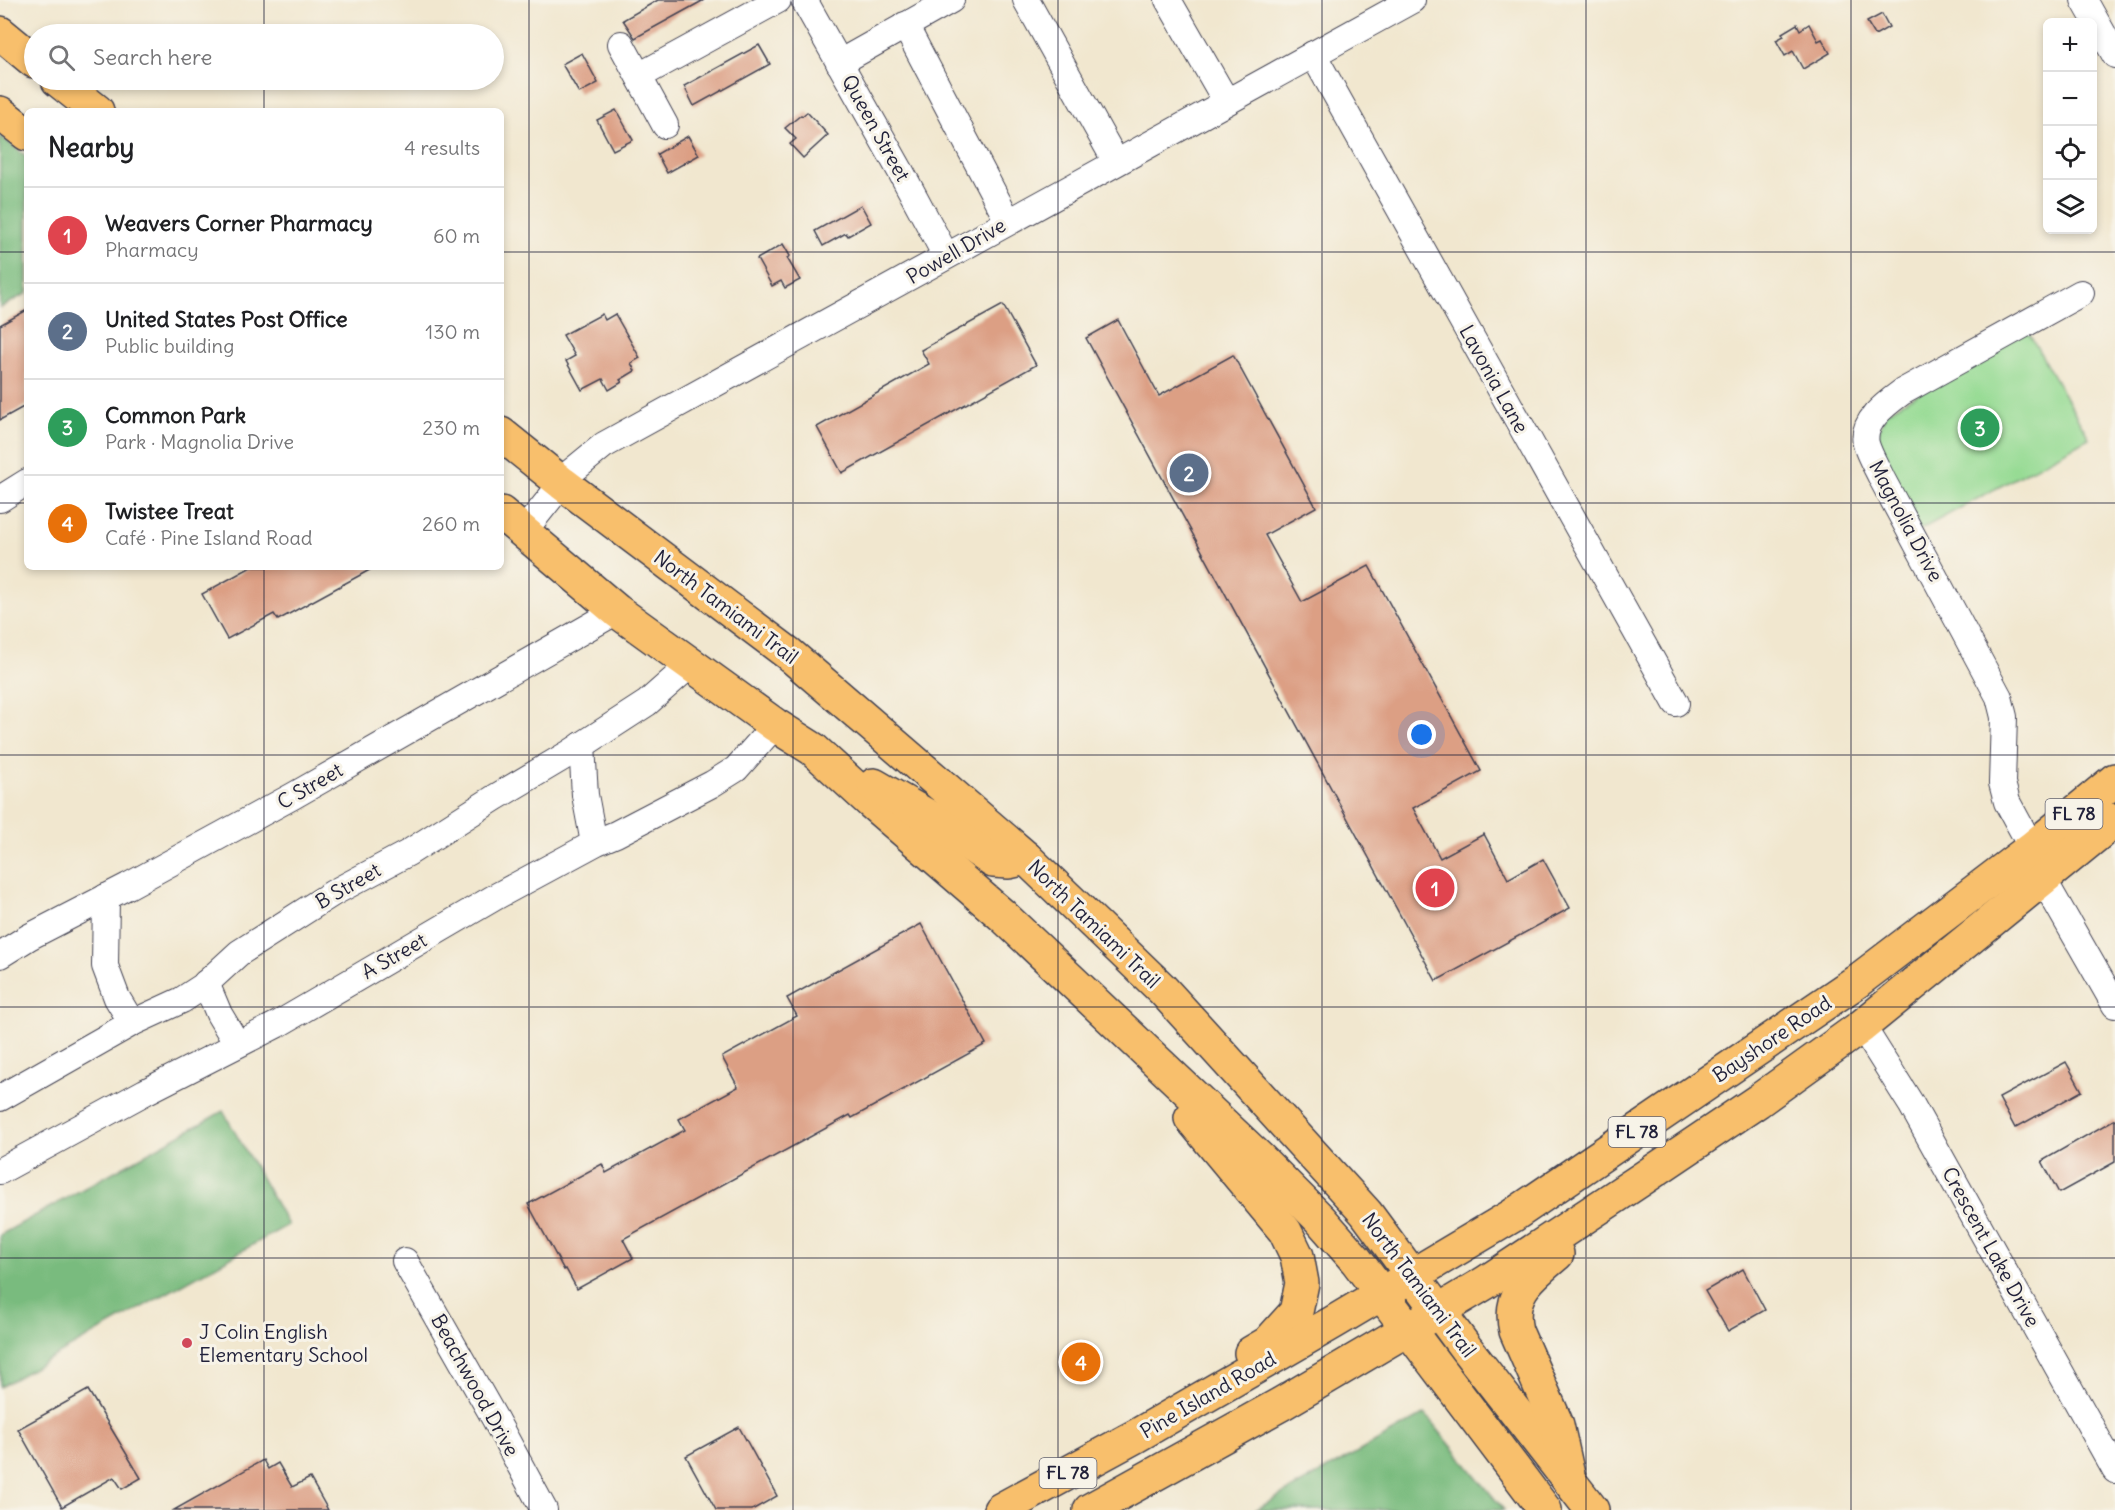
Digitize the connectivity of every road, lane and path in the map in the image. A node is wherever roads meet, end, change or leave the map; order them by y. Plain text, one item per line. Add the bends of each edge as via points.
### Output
1 (778, 0) edge
2 (804, 0) edge
3 (951, 0) edge
4 (1026, 0) edge
5 (1168, 0) edge
6 (1410, 0) edge
7 (2084, 0) edge
8 (905, 25) junction
9 (0, 33) edge
10 (621, 44) dead end
11 (24, 53) edge
12 (1313, 54) junction
13 (2115, 55) edge
14 (839, 63) junction
15 (639, 76) junction
16 (71, 90) edge
17 (1226, 101) junction
18 (93, 108) edge
19 (0, 113) edge
20 (665, 125) dead end
21 (24, 132) edge
22 (1116, 162) junction
23 (1008, 221) junction
24 (946, 256) junction
25 (2081, 293) dead end
26 (504, 436) edge
27 (562, 483) junction
28 (24, 484) edge
29 (0, 499) edge
30 (512, 522) edge
31 (617, 611) junction
32 (690, 665) junction
33 (1676, 703) dead end
34 (775, 725) junction
35 (582, 745) junction
36 (813, 749) junction
37 (2115, 780) edge
38 (2115, 820) edge
39 (594, 843) junction
40 (2032, 848) junction
41 (1026, 858) junction
42 (2043, 879) junction
43 (106, 897) junction
44 (0, 955) edge
45 (206, 983) junction
46 (1094, 1001) junction
47 (2115, 1005) edge
48 (132, 1023) junction
49 (1862, 1026) junction
50 (237, 1044) junction
51 (0, 1098) edge
52 (0, 1171) edge
53 (1642, 1179) junction
54 (405, 1261) dead end
55 (1413, 1276) junction
56 (1382, 1294) junction
57 (1439, 1310) junction
58 (1408, 1329) junction
59 (1136, 1436) junction
60 (2115, 1470) edge
61 (1569, 1483) junction
62 (544, 1510) edge
63 (1000, 1510) edge
64 (1090, 1510) edge
65 (1545, 1510) edge
66 (1592, 1510) edge

1 - 15 street
2 - 14 street, Queen Street
3 - 8 street
4 - 22 street
5 - 17 street
6 - 12 street, Powell Drive
7 - 13 street
8 - 14 street
8 - 23 street
9 - 11 main road
10 - 15 street
12 - 17 street, Powell Drive
12 - 33 street, Lavonia Lane
14 - 24 street, Queen Street
15 - 20 street
16 - 18 main road
17 - 22 street, Powell Drive
19 - 21 main road
22 - 23 street, Powell Drive
23 - 24 street, Powell Drive
24 - 27 street, Powell Drive via 604,445
25 - 40 street, Magnolia Drive via 1902,392 1870,421 1865,442 1999,697 2004,717 2002,783 2007,802
26 - 27 main road, North Tamiami Trail
27 - 30 street, Powell Drive
27 - 41 main road, North Tamiami Trail via 789,654
28 - 29 street
30 - 31 main road, North Tamiami Trail
31 - 32 main road, North Tamiami Trail
31 - 43 street, C Street via 293,796
32 - 34 main road, North Tamiami Trail
32 - 35 street, B Street via 647,703
34 - 36 main road, North Tamiami Trail
34 - 39 street, A Street via 736,769
35 - 39 street via 585,795
35 - 45 street, B Street via 408,853 333,893 239,953
36 - 41 main road via 993,861
36 - 46 main road, North Tamiami Trail
37 - 40 main road, Bayshore Road / FL 78
38 - 42 main road, Bayshore Road / FL 78
39 - 50 street, A Street
40 - 55 main road, Bayshore Road / FL 78 via 1847,988 1512,1216
41 - 55 main road, North Tamiami Trail via 1162,989 1366,1213
42 - 47 street
42 - 49 main road, Bayshore Road / FL 78
43 - 44 street, C Street
43 - 48 street via 105,966
45 - 48 street, B Street via 182,1000
45 - 50 street
46 - 56 main road, North Tamiami Trail via 1320,1219
46 - 59 main road via 1285,1231 1297,1256 1302,1283 1296,1312 1268,1343 1208,1381
48 - 51 street, B Street
49 - 53 main road, Bayshore Road / FL 78
49 - 60 street, Crescent Lake Drive via 1911,1104
50 - 52 street, A Street
53 - 57 main road, Bayshore Road / FL 78
53 - 61 main road via 1531,1276 1515,1301 1516,1331 1557,1425
54 - 62 street, Beachwood Drive
55 - 56 main road, Pine Island Road / FL 78
55 - 57 main road, North Tamiami Trail
56 - 58 main road, North Tamiami Trail
56 - 59 main road, Pine Island Road / FL 78
57 - 58 main road, FL 78
57 - 61 main road, North Tamiami Trail
58 - 64 main road, FL 78
58 - 65 main road, North Tamiami Trail
59 - 63 main road, Pine Island Road / FL 78
61 - 66 main road, North Tamiami Trail

